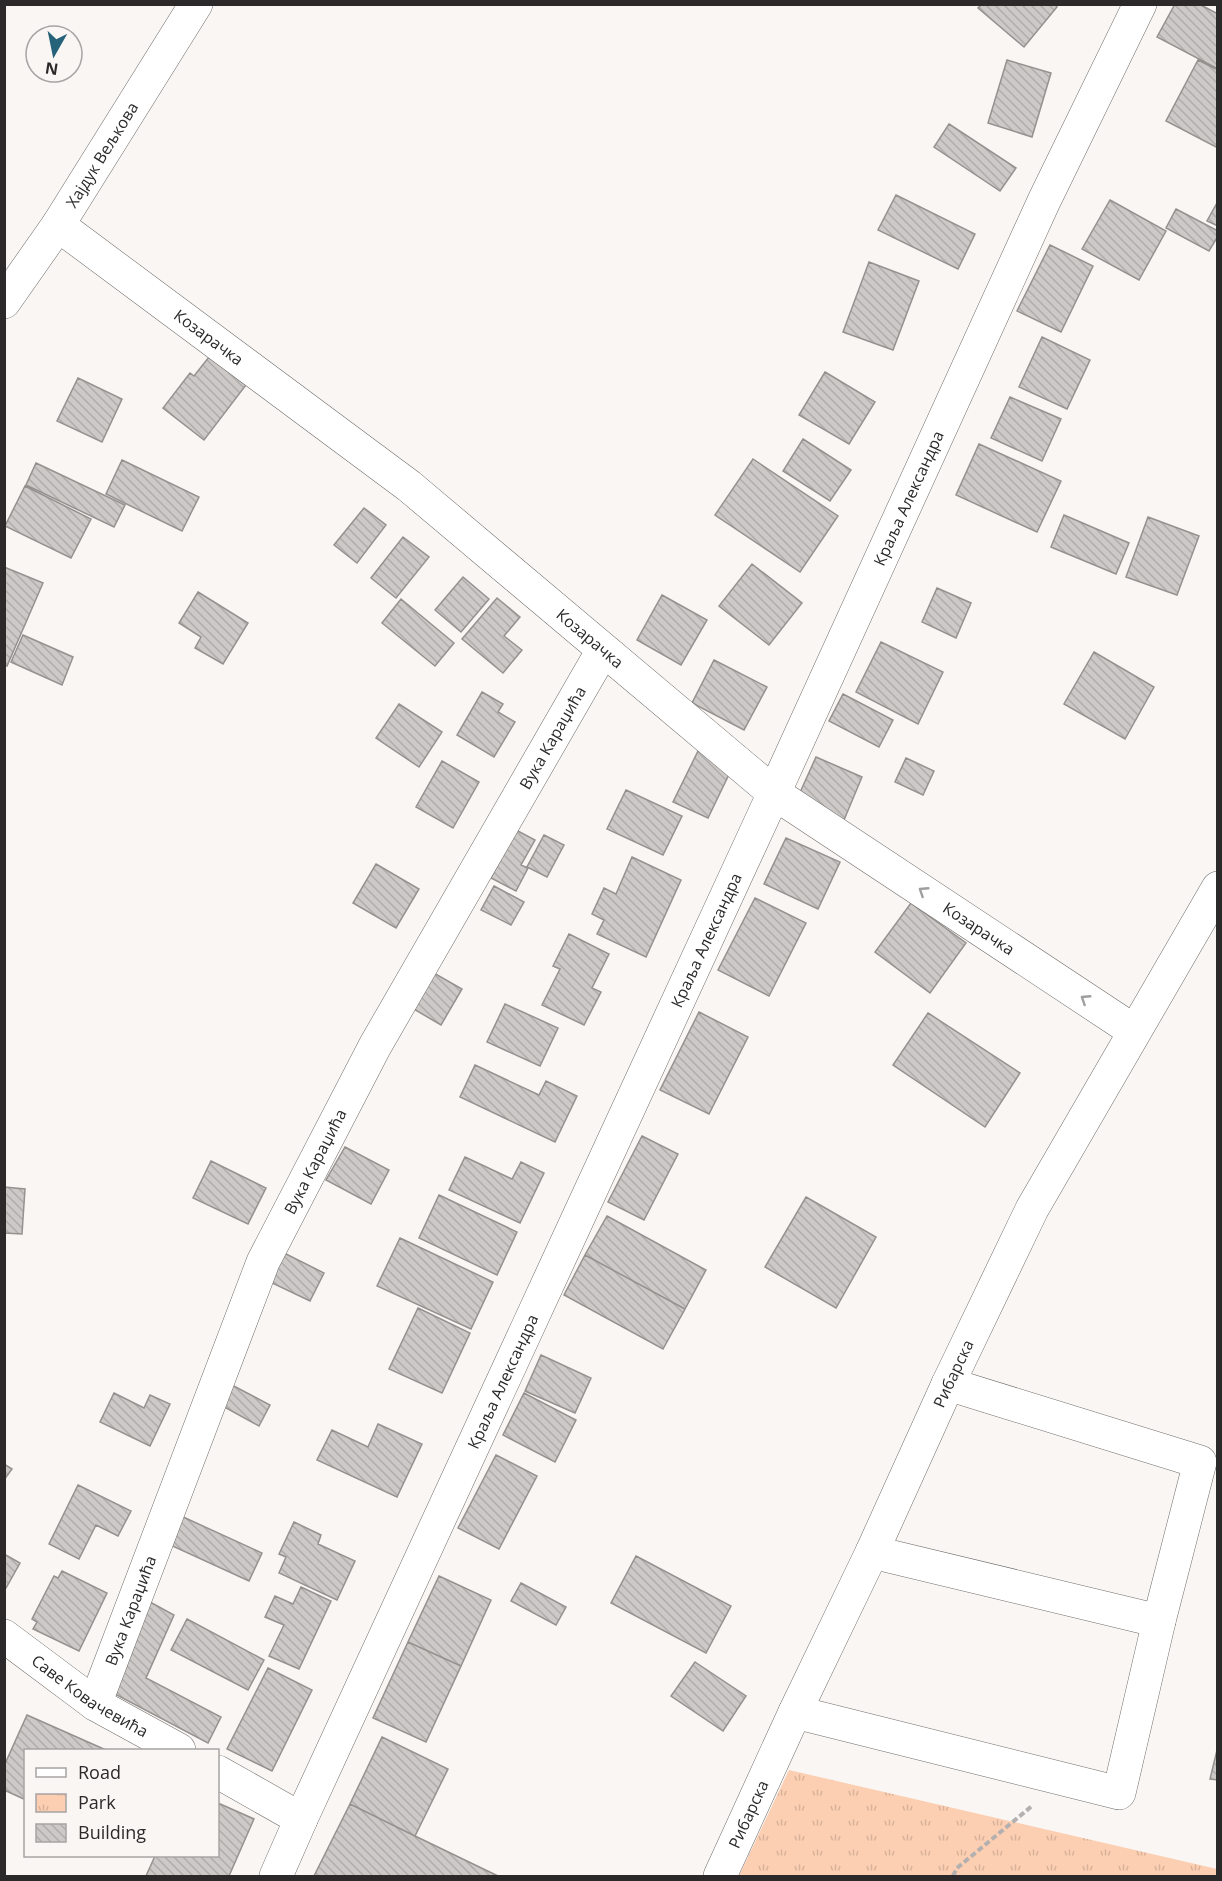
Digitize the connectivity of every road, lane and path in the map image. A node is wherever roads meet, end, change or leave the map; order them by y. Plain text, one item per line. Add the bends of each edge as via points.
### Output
1 (196, 4) edge
2 (1140, 4) edge
3 (58, 225) junction
4 (4, 302) edge
5 (603, 650) junction
6 (774, 794) junction
7 (1218, 888) edge
8 (1134, 1031) junction
9 (948, 1384) junction
10 (872, 1552) junction
11 (1159, 1621) junction
12 (4, 1636) edge
13 (95, 1704) junction
14 (795, 1712) junction
15 (176, 1749) edge
16 (219, 1773) edge
17 (1065, 1779) junction
18 (301, 1819) junction
19 (276, 1876) edge
20 (720, 1876) edge
21 (953, 1876) edge

1 - 3 street, Хајдук Вељкова
2 - 6 street, Краља Александра via 1044,201
3 - 4 street, Хајдук Вељкова
3 - 5 street, Козарачка via 409,486
5 - 6 street, Козарачка
5 - 13 street, Вука Караџића via 375,1046 263,1262
8 -> 6 street, Козарачка
6 - 18 street, Краља Александра
7 - 8 street, Рибарска
8 - 9 street, Рибарска via 1032,1209
9 - 10 street, Рибарска
9 - 11 street via 1200,1462
10 - 11 street
10 - 14 street, Рибарска
11 - 17 street via 1119,1793
12 - 13 street, Саве Ковачевића
13 - 15 street, Саве Ковачевића
14 - 17 street
14 - 20 street, Рибарска
16 - 18 street
17 - 21 path via 957,1868
18 - 19 street, Краља Александра

